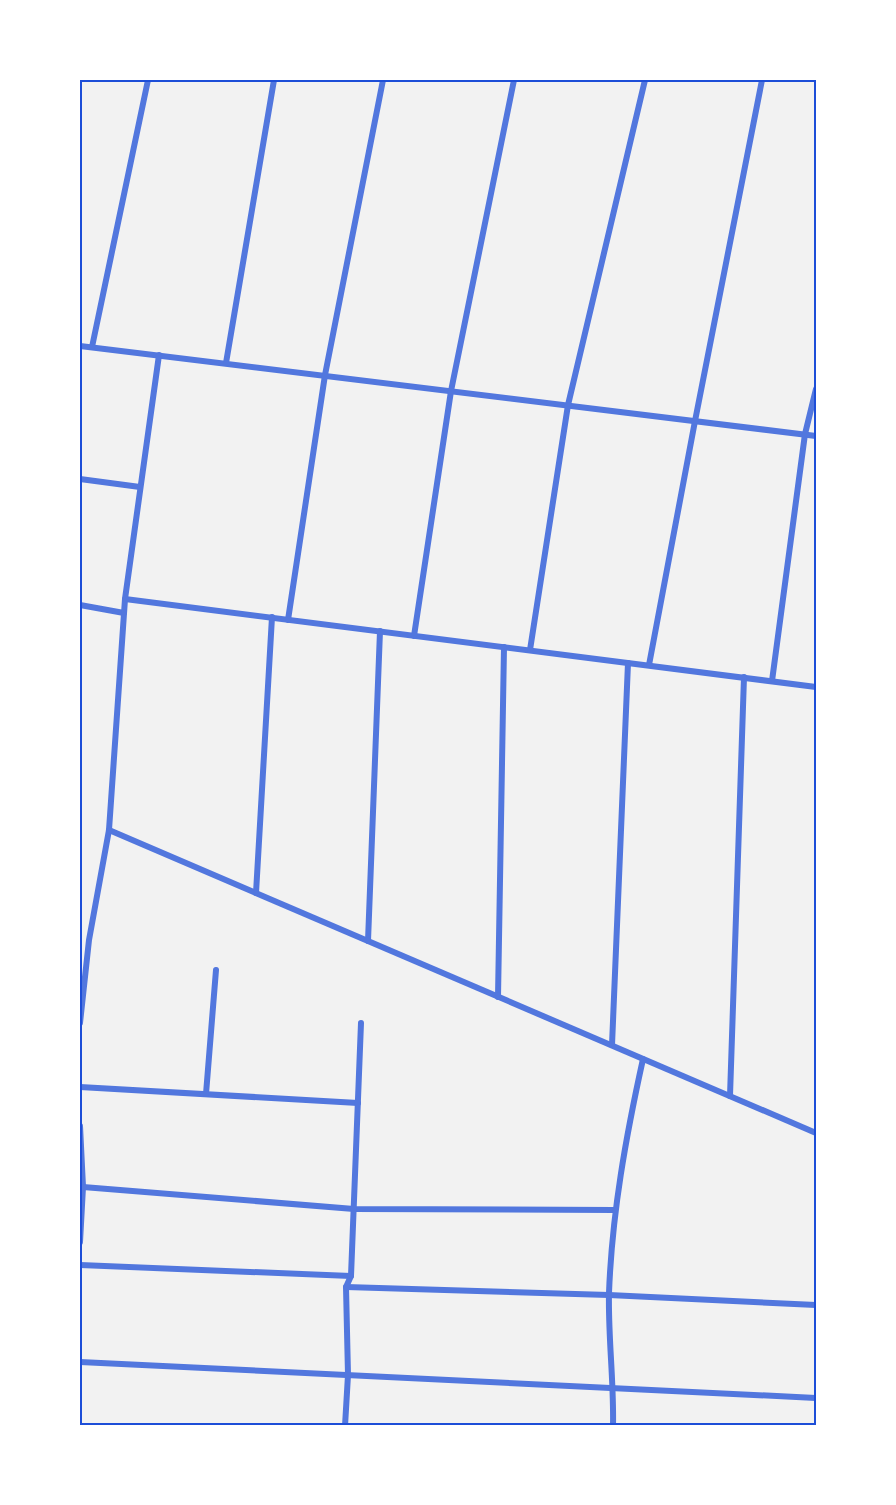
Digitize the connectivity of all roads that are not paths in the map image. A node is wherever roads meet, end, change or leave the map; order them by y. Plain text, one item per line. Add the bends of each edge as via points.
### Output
1 (148, 80) edge
2 (274, 80) edge
3 (383, 80) edge
4 (514, 80) edge
5 (645, 80) edge
6 (762, 80) edge
7 (80, 346) edge
8 (92, 347) junction
9 (159, 355) junction
10 (226, 363) junction
11 (326, 375) junction
12 (816, 389) edge
13 (452, 391) junction
14 (567, 405) junction
15 (695, 421) junction
16 (805, 434) junction
17 (816, 436) edge
18 (80, 479) edge
19 (140, 487) junction
20 (125, 599) junction
21 (80, 606) edge
22 (124, 613) junction
23 (272, 617) junction
24 (288, 620) junction
25 (380, 631) junction
26 (414, 636) junction
27 (504, 647) junction
28 (530, 650) junction
29 (628, 663) junction
30 (649, 665) junction
31 (744, 677) junction
32 (772, 681) junction
33 (816, 687) edge
34 (109, 830) junction
35 (256, 893) junction
36 (368, 941) junction
37 (216, 970) dead end
38 (498, 997) junction
39 (80, 1023) edge
40 (361, 1023) dead end
41 (612, 1045) junction
42 (644, 1059) junction
43 (80, 1087) edge
44 (206, 1094) junction
45 (730, 1096) junction
46 (358, 1103) junction
47 (80, 1126) edge
48 (816, 1133) edge
49 (83, 1187) junction
50 (354, 1209) junction
51 (614, 1210) junction
52 (80, 1242) edge
53 (80, 1265) edge
54 (351, 1276) junction
55 (346, 1287) junction
56 (609, 1295) junction
57 (816, 1305) edge
58 (80, 1362) edge
59 (348, 1375) junction
60 (614, 1388) junction
61 (816, 1398) edge
62 (345, 1425) edge
63 (613, 1425) edge

1 - 8 street
2 - 10 street
3 - 11 street
4 - 13 street
5 - 14 street
6 - 15 street
7 - 8 street
8 - 9 street
9 - 10 street
9 - 19 street
10 - 11 street
11 - 13 street
11 - 24 street
12 - 16 street
13 - 14 street
13 - 26 street
14 - 15 street
14 - 28 street
15 - 16 street
15 - 30 street
16 - 17 street
16 - 32 street
18 - 19 street
19 - 20 street
20 - 22 street
20 - 23 street
21 - 22 street
22 - 34 street
23 - 24 street
23 - 35 street
24 - 25 street
25 - 26 street
25 - 36 street
26 - 27 street
27 - 28 street
27 - 38 street
28 - 29 street
29 - 30 street
29 - 41 street
30 - 31 street
31 - 32 street
31 - 45 street
32 - 33 street
34 - 35 street
34 - 39 street via 89,940
35 - 36 street
36 - 38 street
37 - 44 street
38 - 41 street
40 - 46 street
41 - 42 street
42 - 45 street
42 - 51 street
43 - 44 street
44 - 46 street
45 - 48 street
46 - 50 street
47 - 49 street
49 - 50 street
49 - 52 street
50 - 51 street
50 - 54 street
51 - 56 street
53 - 54 street
54 - 55 street
55 - 56 street
55 - 59 street
56 - 57 street
56 - 60 street
58 - 59 street
59 - 60 street
59 - 62 street
60 - 61 street
60 - 63 street

